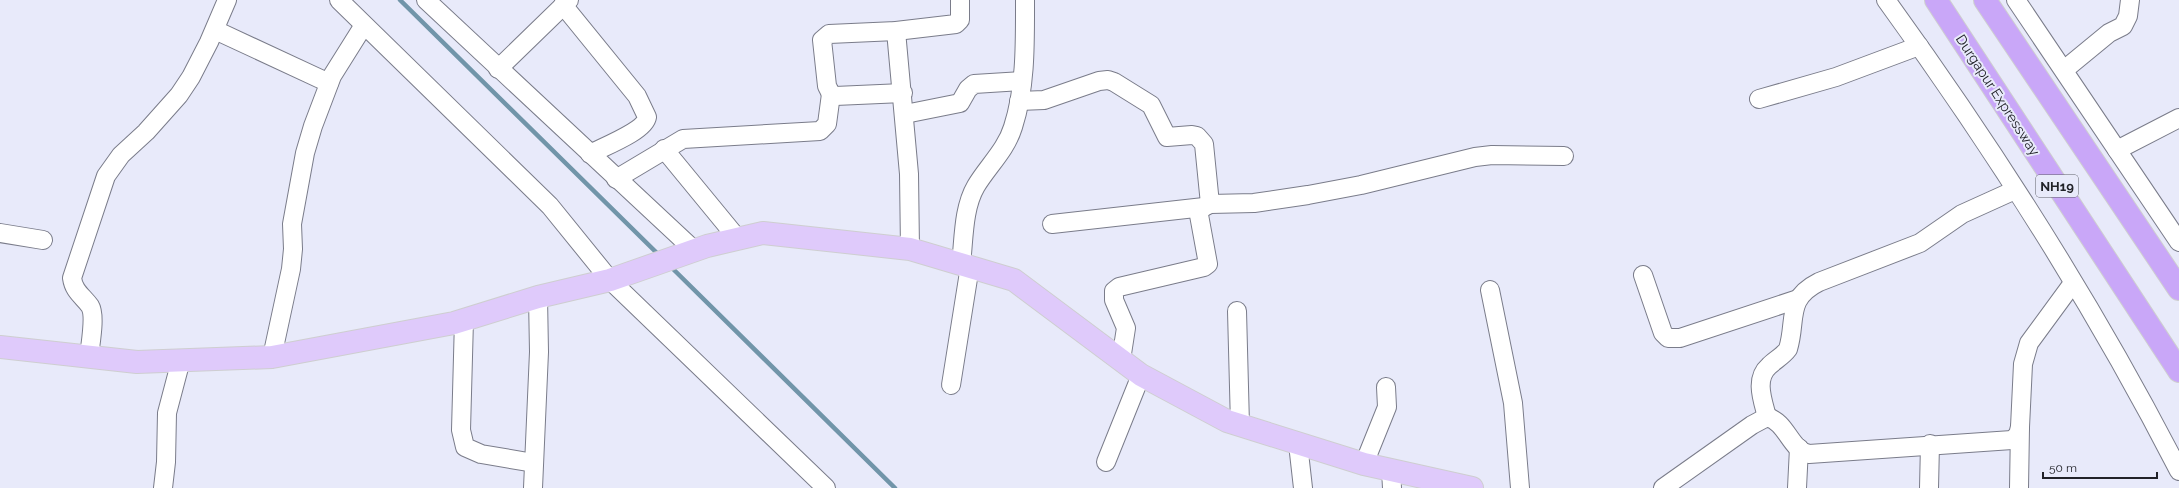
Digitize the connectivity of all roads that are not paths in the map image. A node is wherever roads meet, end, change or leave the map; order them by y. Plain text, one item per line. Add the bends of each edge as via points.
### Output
1 (227, 0) edge
2 (339, 0) edge
3 (426, 0) edge
4 (960, 0) edge
5 (1025, 0) edge
6 (1886, 0) edge
7 (1936, 0) edge
8 (1985, 0) edge
9 (2016, 0) edge
10 (2130, 0) edge
11 (566, 3) edge
12 (364, 25) junction
13 (215, 30) junction
14 (896, 31) junction
15 (1920, 46) junction
16 (498, 68) junction
17 (2064, 70) junction
18 (1022, 81) junction
19 (329, 83) junction
20 (903, 93) junction
21 (830, 94) junction
22 (1759, 99) dead end
23 (1019, 101) junction
24 (905, 114) junction
25 (2179, 118) edge
26 (664, 149) junction
27 (2118, 150) junction
28 (590, 154) junction
29 (1564, 156) dead end
30 (616, 179) junction
31 (2015, 190) junction
32 (1207, 205) junction
33 (1052, 224) dead end
34 (0, 233) edge
35 (738, 239) junction
36 (43, 240) dead end
37 (2179, 242) edge
38 (910, 249) junction
39 (689, 252) junction
40 (965, 265) junction
41 (1643, 275) dead end
42 (616, 277) junction
43 (2073, 283) junction
44 (2179, 289) edge
45 (1490, 290) dead end
46 (538, 297) junction
47 (1798, 298) junction
48 (1237, 311) dead end
49 (464, 320) junction
50 (0, 347) edge
51 (89, 357) junction
52 (272, 357) junction
53 (181, 360) junction
54 (1121, 360) junction
55 (2179, 371) edge
56 (1141, 375) junction
57 (951, 385) dead end
58 (1386, 387) dead end
59 (1767, 417) junction
60 (1240, 425) junction
61 (2020, 426) junction
62 (1298, 444) junction
63 (1930, 444) junction
64 (1799, 448) junction
65 (1106, 462) dead end
66 (534, 463) junction
67 (1364, 464) junction
68 (2179, 471) edge
69 (1392, 479) edge
70 (163, 488) edge
71 (532, 488) edge
72 (826, 488) edge
73 (1303, 488) edge
74 (1472, 488) edge
75 (1520, 488) edge
76 (1663, 488) edge
77 (1796, 488) edge
78 (1929, 488) edge
79 (2019, 488) edge

1 - 13 street
2 - 12 street
3 - 16 street
4 - 14 street via 960,20 956,24
5 - 18 street
6 - 15 street
7 - 55 highway, Durgapur Expressway / NH19
8 - 44 highway, NH19
9 - 17 street
10 - 17 street via 2128,16 2123,26 2109,33
11 - 16 street
11 - 28 street via 637,96 647,117 645,124 637,130
12 - 19 street
12 - 42 street via 550,206
13 - 19 street
13 - 51 street via 179,95 146,132 121,154 106,176 72,278 75,290 91,307 93,314
14 - 20 street
14 - 21 street via 829,34 825,37 821,46
15 - 22 street via 1836,77
15 - 31 street
16 - 28 street
17 - 27 street
18 - 23 street
18 - 24 street via 974,84 960,103
19 - 52 street via 305,154 292,224 291,269
20 - 21 street via 835,96
20 - 24 street
21 - 26 street via 827,124 820,131 695,137 683,139
23 - 32 street via 1044,100 1099,81 1114,82 1151,106 1166,137 1192,135 1202,140 1205,149
23 - 40 street via 1013,129 1005,146 976,186 970,199
24 - 38 street
25 - 27 street
26 - 30 street
26 - 35 street
27 - 37 street
28 - 30 street
29 - 32 street via 1475,157 1315,194 1254,204
30 - 39 street
31 - 43 street
31 - 47 street via 1962,214 1920,243 1818,282
32 - 33 street
32 - 54 street via 1200,209 1199,215 1208,264 1120,287 1114,291 1114,300 1126,328
34 - 36 street
35 - 38 main road via 763,233
35 - 39 main road
38 - 40 main road
39 - 42 main road
40 - 54 main road via 1014,280
40 - 57 street
41 - 47 street via 1663,332 1668,338 1680,338
42 - 46 main road
42 - 72 street
43 - 61 street via 2029,343 2023,364
43 - 68 street via 2149,413
45 - 75 street via 1513,403
46 - 49 main road
46 - 66 street via 539,345
47 - 59 street via 1788,349 1767,367 1761,378 1761,393
48 - 60 street
49 - 52 main road
49 - 66 street via 462,440 465,447 472,451
50 - 51 main road
51 - 53 main road via 136,362
52 - 53 main road
53 - 70 street via 167,413
54 - 56 main road
56 - 60 main road via 1227,421
56 - 65 street
58 - 67 street via 1387,407
59 - 64 street via 1779,423
59 - 76 street
60 - 62 main road
61 - 63 street via 2018,435 2012,440
61 - 79 street
62 - 67 main road
62 - 73 street
63 - 64 street via 1822,454 1804,452
63 - 78 street
64 - 77 street
66 - 71 street
67 - 69 main road
69 - 74 main road

